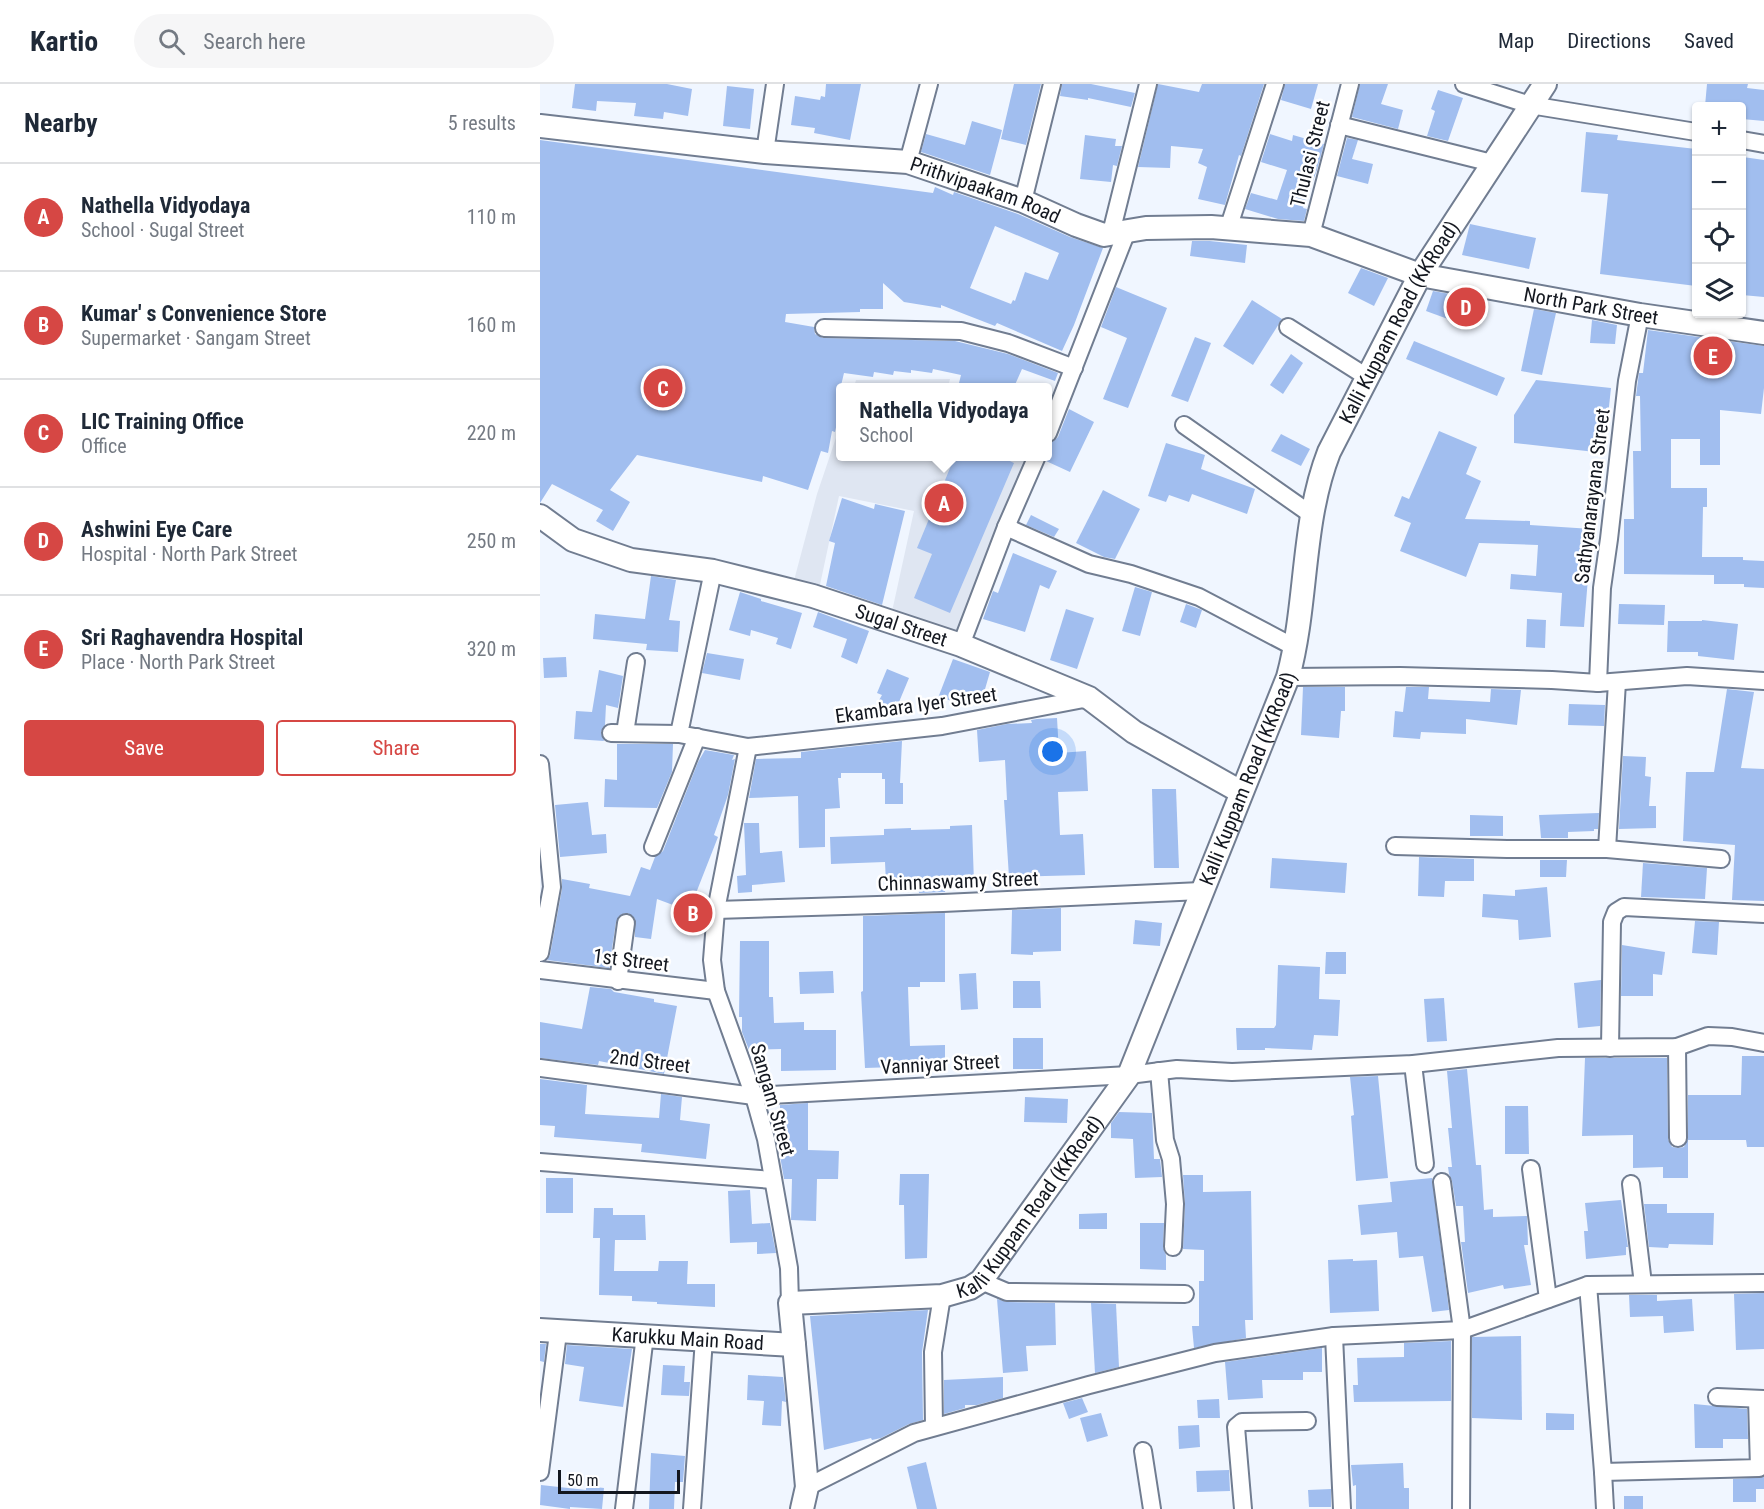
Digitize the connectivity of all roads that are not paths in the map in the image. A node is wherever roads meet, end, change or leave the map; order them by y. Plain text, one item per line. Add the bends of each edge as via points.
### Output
1 (775, 84) edge
2 (929, 84) edge
3 (1052, 84) edge
4 (1148, 84) edge
5 (1275, 84) edge
6 (1350, 84) edge
7 (1464, 84) edge
8 (1545, 84) edge
9 (1530, 105) junction
10 (1339, 125) junction
11 (540, 126) edge
12 (1692, 131) edge
13 (1746, 141) edge
14 (1764, 144) edge
15 (765, 152) junction
16 (908, 162) junction
17 (1492, 163) junction
18 (1023, 201) junction
19 (1228, 229) junction
20 (1119, 232) junction
21 (1311, 235) junction
22 (1420, 274) junction
23 (1640, 315) junction
24 (1288, 327) dead end
25 (824, 328) dead end
26 (1764, 333) edge
27 (1074, 368) junction
28 (1367, 377) junction
29 (1052, 421) edge
30 (1185, 425) dead end
31 (1035, 461) edge
32 (1312, 515) junction
33 (540, 518) edge
34 (1006, 527) junction
35 (713, 571) junction
36 (961, 645) junction
37 (1296, 648) junction
38 (636, 662) dead end
39 (1288, 677) junction
40 (1764, 681) edge
41 (1617, 682) junction
42 (1598, 683) junction
43 (1089, 699) junction
44 (679, 734) junction
45 (697, 737) junction
46 (748, 747) junction
47 (540, 764) edge
48 (1241, 792) junction
49 (1395, 846) dead end
50 (653, 848) dead end
51 (1607, 849) junction
52 (1721, 859) dead end
53 (1201, 891) junction
54 (716, 910) junction
55 (1764, 914) edge
56 (626, 923) dead end
57 (540, 953) edge
58 (540, 970) edge
59 (618, 981) junction
60 (716, 991) junction
61 (1764, 1043) edge
62 (1677, 1047) junction
63 (1610, 1048) junction
64 (1413, 1064) junction
65 (540, 1068) edge
66 (1159, 1071) junction
67 (1129, 1075) junction
68 (754, 1096) junction
69 (1678, 1138) dead end
70 (540, 1162) edge
71 (1425, 1164) dead end
72 (1531, 1169) dead end
73 (773, 1180) junction
74 (1442, 1182) dead end
75 (1631, 1184) dead end
76 (1173, 1247) dead end
77 (981, 1281) junction
78 (1764, 1283) edge
79 (1643, 1284) junction
80 (1588, 1285) junction
81 (1185, 1294) dead end
82 (942, 1296) junction
83 (1548, 1299) junction
84 (790, 1303) junction
85 (1462, 1330) junction
86 (549, 1332) edge
87 (645, 1335) junction
88 (1334, 1336) junction
89 (704, 1339) junction
90 (794, 1345) junction
91 (1718, 1397) dead end
92 (1760, 1399) edge
93 (1307, 1421) dead end
94 (934, 1427) junction
95 (1143, 1451) dead end
96 (540, 1472) edge
97 (1603, 1472) junction
98 (805, 1498) edge
99 (624, 1509) edge
100 (692, 1509) edge
101 (1152, 1509) edge
102 (1243, 1509) edge
103 (1342, 1509) edge
104 (1461, 1509) edge
105 (1605, 1509) edge

1 - 15 street
2 - 16 street
3 - 18 street
4 - 20 street
5 - 19 street
6 - 10 street, Thulasi Street
7 - 9 street
8 - 9 street, Kalli Kuppam Road (KKRoad)
9 - 12 street
9 - 17 street, Kalli Kuppam Road (KKRoad)
10 - 17 street
10 - 21 street, Thulasi Street
11 - 15 street, Prithvipaakam Road
13 - 14 street
15 - 16 street, Prithvipaakam Road
16 - 18 street, Prithvipaakam Road
17 - 22 street, Kalli Kuppam Road (KKRoad)
18 - 20 street, Prithvipaakam Road via 1104,235
19 - 20 street, Prithvipaakam Road via 1146,228
19 - 21 street, Prithvipaakam Road
20 - 27 street
21 - 22 street, Prithvipaakam Road
22 - 23 street, North Park Street
22 - 28 street, Kalli Kuppam Road (KKRoad)
23 - 26 street, North Park Street
23 - 42 street, Sathyanarayana Street via 1627,381 1602,588
24 - 28 street
25 - 27 street via 961,331 1008,343
27 - 29 street
28 - 32 street, Kalli Kuppam Road (KKRoad) via 1329,452
30 - 32 street
31 - 34 street
32 - 37 street, Kalli Kuppam Road (KKRoad)
33 - 35 street, Sugal Street via 573,540 631,560
34 - 36 street
34 - 37 street via 1089,564 1199,597
35 - 36 street, Sugal Street via 813,596
35 - 44 street
36 - 43 street, Sugal Street
37 - 39 street, Kalli Kuppam Road (KKRoad)
38 - 44 street, Ekambara Iyer Street via 618,733
39 - 42 street via 1411,676
39 - 48 street, Kalli Kuppam Road (KKRoad)
40 - 41 street via 1687,676
41 - 42 street
41 - 51 street
43 - 46 street, Ekambara Iyer Street via 942,726
43 - 48 street, Sugal Street via 1134,732
44 - 45 street, Ekambara Iyer Street
45 - 46 street, Ekambara Iyer Street
45 - 50 street
46 - 54 street, Sangam Street
47 - 57 street via 552,886
48 - 53 street, Kalli Kuppam Road (KKRoad)
49 - 51 street
51 - 52 street
53 - 54 street, Chinnaswamy Street
53 - 67 street, Kalli Kuppam Road (KKRoad)
54 - 60 street, Sangam Street via 712,960
55 - 63 street via 1624,907 1616,912 1612,922
56 - 59 street
58 - 59 street, 1st Street
59 - 60 street, 1st Street
60 - 68 street, Sangam Street
61 - 62 street, Vanniyar Street via 1708,1036
62 - 63 street, Vanniyar Street
62 - 69 street
63 - 64 street, Vanniyar Street via 1557,1048
64 - 66 street, Vanniyar Street via 1232,1072
64 - 71 street
65 - 68 street, 2nd Street
66 - 67 street, Vanniyar Street
66 - 76 street via 1175,1204
67 - 68 street, Vanniyar Street
67 - 77 street, Kalli Kuppam Road (KKRoad)
68 - 73 street, Sangam Street
70 - 73 street
72 - 83 street
73 - 84 street, Sangam Street via 789,1268
74 - 85 street
75 - 79 street
77 - 81 street via 1006,1292
77 - 82 street, Kalli Kuppam Road (KKRoad)
78 - 79 street
79 - 80 street
80 - 83 street
80 - 97 street
82 - 84 street, Kalli Kuppam Road (KKRoad)
82 - 94 street via 933,1352
83 - 85 street
84 - 90 street, Karukku Main Road
85 - 88 street
85 - 104 street
86 - 87 street, Karukku Main Road
86 - 96 street
87 - 89 street, Karukku Main Road
87 - 99 street
88 - 94 street via 1215,1353
88 - 103 street
89 - 90 street, Karukku Main Road
89 - 100 street
90 - 98 street
91 - 92 street
92 - 97 street via 1759,1468
93 - 102 street via 1242,1422 1236,1427
94 - 98 street via 914,1433
95 - 101 street
97 - 105 street

